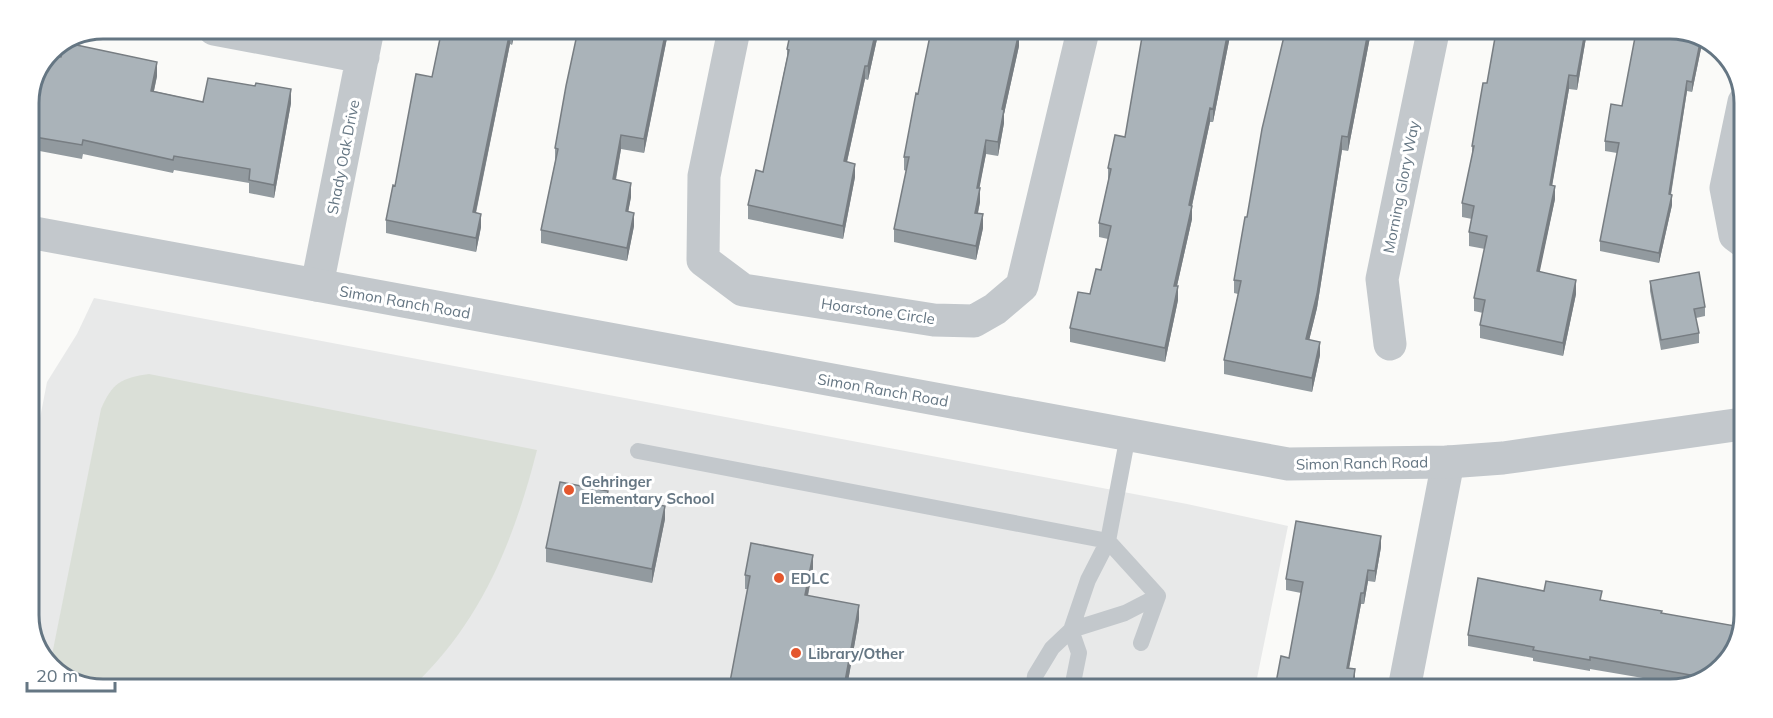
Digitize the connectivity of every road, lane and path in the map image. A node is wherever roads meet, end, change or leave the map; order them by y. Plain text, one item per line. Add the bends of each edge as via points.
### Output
1 (323, 39) edge
2 (732, 39) edge
3 (1081, 39) edge
4 (1432, 39) edge
5 (366, 43) edge
6 (1734, 150) edge
7 (1734, 230) edge
8 (39, 234) edge
9 (317, 285) junction
10 (1390, 344) dead end
11 (1734, 425) edge
12 (1128, 435) junction
13 (638, 451) dead end
14 (1448, 462) junction
15 (1108, 541) junction
16 (1158, 596) junction
17 (1071, 630) junction
18 (1141, 643) dead end
19 (1034, 679) edge
20 (1074, 679) edge
21 (1406, 679) edge

1 - 5 street
2 - 3 street, Hoarstone Circle via 704,176 703,260 743,290 934,320 974,321 1022,286
4 - 10 street, Morning Glory Way via 1382,279
5 - 9 street, Shady Oak Drive
6 - 7 street via 1726,188
8 - 9 street, Simon Ranch Road
9 - 12 street, Simon Ranch Road
11 - 14 street, Simon Ranch Road via 1503,458
12 - 14 street, Simon Ranch Road via 1287,464
12 - 15 lane
13 - 15 lane
14 - 21 street
15 - 16 lane
15 - 17 lane via 1088,580
16 - 17 lane via 1125,613
16 - 18 lane
17 - 19 lane via 1052,648
17 - 20 lane via 1079,652

